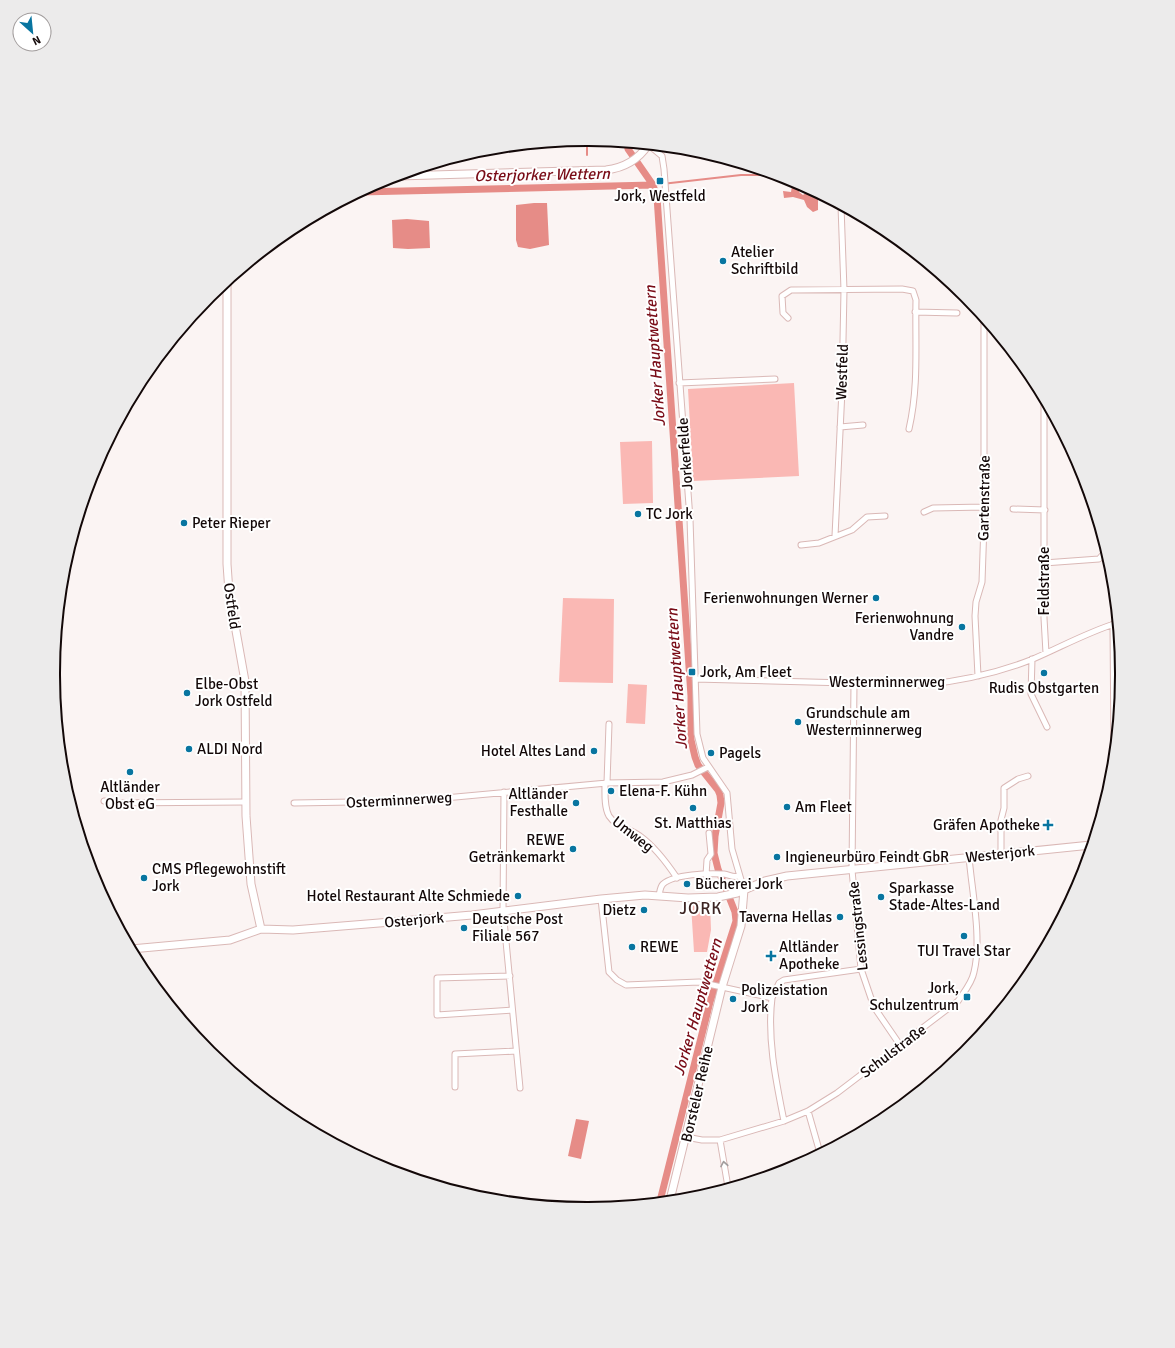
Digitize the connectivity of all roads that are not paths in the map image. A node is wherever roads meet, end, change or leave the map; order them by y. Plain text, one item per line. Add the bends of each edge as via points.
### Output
1 (645, 150) edge
2 (657, 151) edge
3 (414, 176) edge
4 (841, 212) edge
5 (227, 289) edge
6 (844, 290) junction
7 (916, 312) junction
8 (957, 313) dead end
9 (788, 318) dead end
10 (984, 326) edge
11 (775, 379) dead end
12 (679, 383) junction
13 (1044, 410) edge
14 (863, 426) dead end
15 (840, 427) junction
16 (909, 429) dead end
17 (984, 507) junction
18 (1013, 509) dead end
19 (1045, 510) junction
20 (924, 512) dead end
21 (885, 516) dead end
22 (835, 536) junction
23 (801, 545) dead end
24 (1102, 556) edge
25 (1044, 563) junction
26 (1112, 625) edge
27 (1046, 653) junction
28 (1032, 659) junction
29 (1115, 663) edge
30 (978, 676) junction
31 (695, 679) junction
32 (854, 684) junction
33 (1114, 692) edge
34 (609, 724) dead end
35 (1047, 727) dead end
36 (707, 768) junction
37 (1028, 776) dead end
38 (606, 783) junction
39 (504, 792) junction
40 (104, 801) dead end
41 (246, 802) junction
42 (294, 803) dead end
43 (709, 833) dead end
44 (1086, 845) edge
45 (1001, 854) junction
46 (969, 858) junction
47 (852, 870) junction
48 (706, 875) junction
49 (739, 876) junction
50 (677, 878) junction
51 (744, 890) junction
52 (660, 896) junction
53 (601, 899) junction
54 (504, 910) junction
55 (261, 929) junction
56 (137, 948) edge
57 (861, 969) junction
58 (510, 976) junction
59 (717, 987) junction
60 (772, 998) junction
61 (512, 1010) junction
62 (900, 1045) junction
63 (516, 1051) junction
64 (455, 1087) dead end
65 (520, 1088) dead end
66 (808, 1111) junction
67 (784, 1122) junction
68 (686, 1137) junction
69 (720, 1140) junction
70 (819, 1148) edge
71 (727, 1183) edge
72 (671, 1194) edge

1 - 3 street via 619,168 601,171
2 - 12 street, Jorkerfelde via 661,154 663,161
4 - 6 street, Westfeld
5 - 41 street, Ostfeld via 227,564 229,592 245,681
6 - 7 street via 914,291
6 - 9 street via 791,290 782,296 783,314
6 - 15 street, Westfeld
7 - 8 street
7 - 16 street via 917,372 915,404
10 - 17 street, Gartenstraße
11 - 12 street
12 - 31 street, Jorkerfelde via 690,519
13 - 19 street, Feldstraße
14 - 15 street
15 - 22 street, Westfeld
17 - 20 street via 933,508
17 - 30 street, Gartenstraße via 982,582 975,616
18 - 19 street
19 - 25 street, Feldstraße
21 - 22 street via 867,517 852,530
22 - 23 street via 819,543
24 - 25 street via 1099,559
25 - 27 street, Feldstraße
26 - 27 street, Westerminnerweg
27 - 28 street, Westerminnerweg
28 - 30 street, Westerminnerweg
28 - 35 street via 1031,694
29 - 33 street
30 - 32 street, Westerminnerweg via 923,685
31 - 32 street, Westerminnerweg
31 - 36 street, Jorkerfelde via 697,734
32 - 47 street, Lessingstraße
34 - 38 street
36 - 38 street, Osterminnerweg via 663,782
36 - 49 street via 721,782 727,793 732,849
37 - 45 street via 1004,788
38 - 39 street, Osterminnerweg
38 - 50 street, Umweg via 607,811 610,817 614,822 641,836
39 - 42 street, Osterminnerweg via 404,801
39 - 54 street
40 - 41 street
41 - 55 street, Ostfeld via 251,879
43 - 48 street via 711,854 707,860
44 - 45 street, Westerjork
45 - 46 street, Westerjork
46 - 47 street, Westerjork
46 - 62 street, Schulstraße via 978,947 971,982 958,1001
47 - 51 street, Westerjork via 773,878
47 - 57 street, Lessingstraße
48 - 49 street
48 - 50 street
49 - 51 street
50 - 52 street via 664,884 660,889
51 - 52 street, Osterjork via 729,895 688,898
51 - 59 street, Borsteler Reihe via 741,926
52 - 53 street, Osterjork
53 - 54 street, Osterjork
53 - 59 street via 609,972 617,980 626,985 694,982
54 - 55 street, Osterjork via 293,930
54 - 58 street
55 - 56 street, Osterjork via 230,940
57 - 60 street via 784,980 779,983
57 - 62 street, Lessingstraße via 874,1007
58 - 61 street
58 - 61 street via 437,978 437,1014
59 - 60 street
59 - 68 street, Borsteler Reihe
60 - 67 street via 772,1059
61 - 63 street
62 - 66 street, Schulstraße via 837,1093
63 - 64 street via 454,1054
63 - 65 street
66 - 67 street, Schulstraße
66 - 70 street
67 - 69 street, Schulstraße
68 - 69 street, Schulstraße
68 - 72 street, Borsteler Reihe
71 -> 69 street

